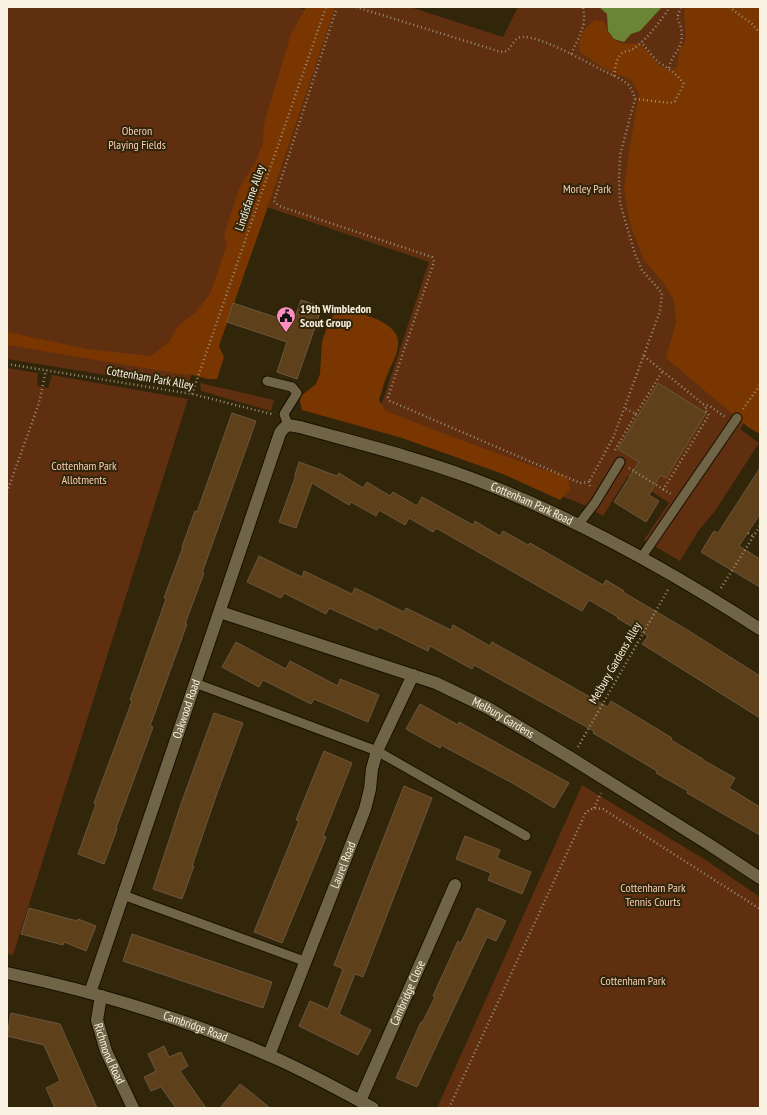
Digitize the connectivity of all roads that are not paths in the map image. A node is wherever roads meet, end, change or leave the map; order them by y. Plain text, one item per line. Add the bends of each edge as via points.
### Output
1 (267, 381) dead end
2 (735, 420) road end
3 (286, 426) junction
4 (620, 462) road end
5 (578, 525) junction
6 (641, 558) junction
7 (220, 612) junction
8 (760, 629) edge
9 (413, 674) junction
10 (195, 683) junction
11 (377, 751) junction
12 (526, 836) dead end
13 (760, 878) edge
14 (455, 885) dead end
15 (123, 896) junction
16 (304, 961) junction
17 (7, 973) edge
18 (96, 994) junction
19 (269, 1055) junction
20 (360, 1101) junction
21 (133, 1108) edge
22 (374, 1108) edge

1 - 3 lane via 292,387 297,393 284,414
2 - 6 lane
3 - 5 street, Cottenham Park Road via 402,456 469,478 528,501
3 - 7 street, Oakwood Road via 280,433
4 - 5 lane
5 - 6 street, Cottenham Park Road
6 - 8 street, Cottenham Park Road
7 - 9 street, Melbury Gardens
7 - 10 street, Oakwood Road
9 - 11 street, Laurel Road
9 - 13 street, Melbury Gardens via 488,708 572,758
10 - 11 lane
10 - 15 street, Oakwood Road
11 - 12 lane
11 - 16 street, Laurel Road via 365,809
14 - 20 street, Cambridge Close
15 - 16 lane
15 - 18 street, Oakwood Road
16 - 19 street, Laurel Road
17 - 18 street, Cambridge Road
18 - 19 street, Cambridge Road via 183,1021
18 - 21 street, Richmond Road via 97,1020 106,1051
19 - 20 street, Cambridge Road
20 - 22 street, Cambridge Road

